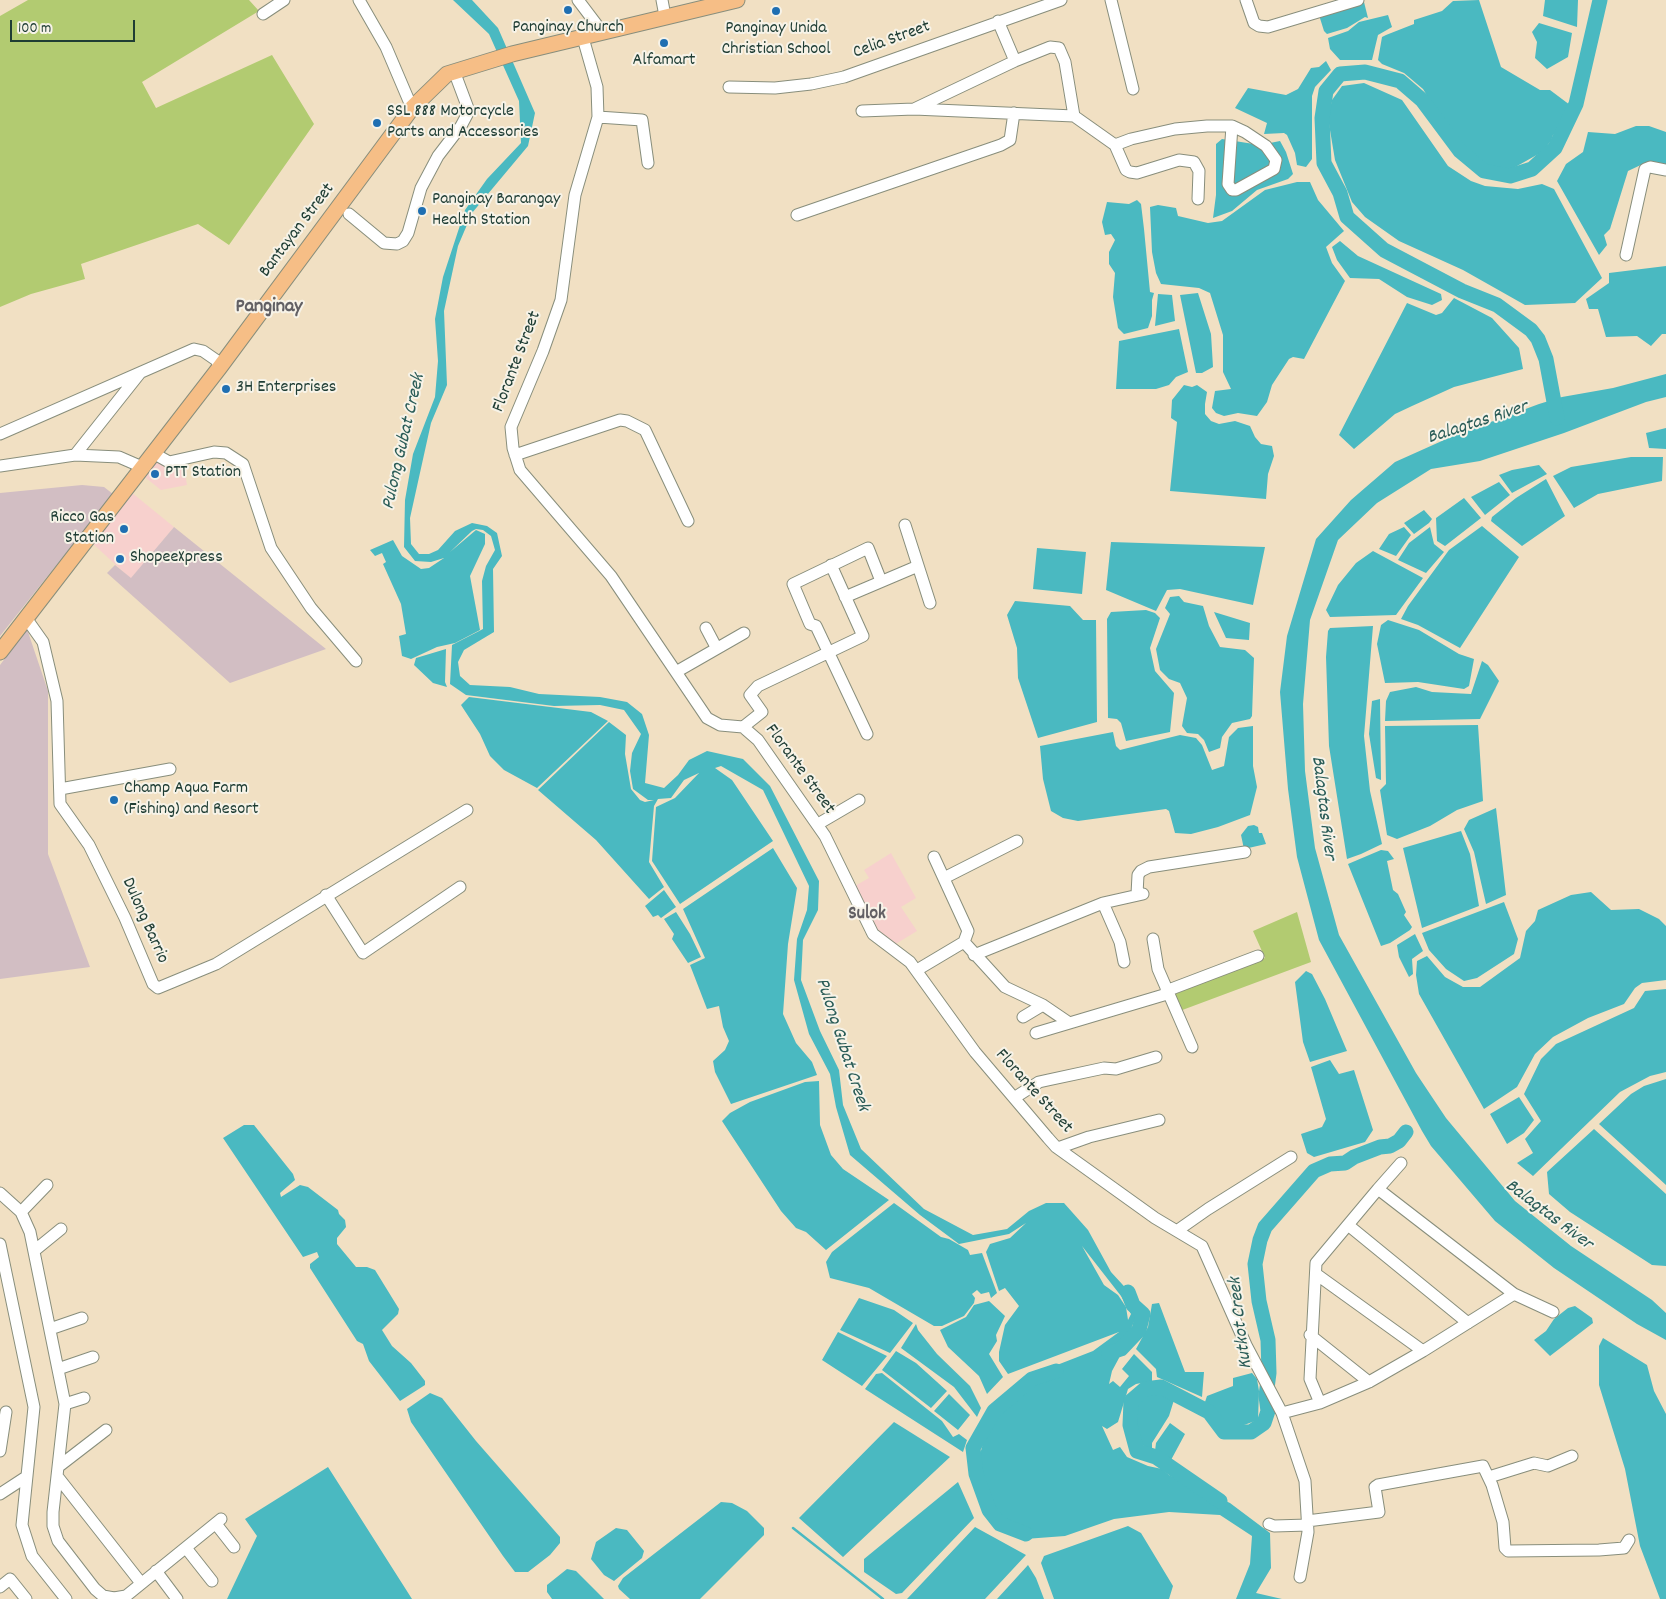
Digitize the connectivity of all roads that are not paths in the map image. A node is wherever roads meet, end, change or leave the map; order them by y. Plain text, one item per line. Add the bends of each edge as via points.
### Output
1 (284, 0) edge
2 (359, 0) edge
3 (578, 0) edge
4 (662, 0) edge
5 (732, 0) edge
6 (1061, 0) edge
7 (1111, 0) edge
8 (1246, 0) edge
9 (1358, 0) edge
10 (263, 14) dead end
11 (665, 16) junction
12 (998, 21) junction
13 (603, 33) junction
14 (583, 38) junction
15 (1015, 60) junction
16 (454, 71) junction
17 (729, 87) dead end
18 (1133, 89) dead end
19 (412, 108) junction
20 (914, 109) junction
21 (862, 111) dead end
22 (1014, 113) junction
23 (1074, 116) junction
24 (598, 118) junction
25 (1232, 126) junction
26 (1115, 145) junction
27 (648, 163) dead end
28 (1666, 170) edge
29 (1198, 199) dead end
30 (344, 210) junction
31 (797, 215) dead end
32 (1626, 255) dead end
33 (220, 367) junction
34 (141, 372) junction
35 (0, 434) edge
36 (153, 453) junction
37 (75, 455) junction
38 (515, 455) junction
39 (0, 466) edge
40 (142, 467) junction
41 (688, 521) dead end
42 (904, 525) dead end
43 (831, 566) junction
44 (918, 566) junction
45 (881, 580) junction
46 (845, 597) junction
47 (930, 603) dead end
48 (26, 618) junction
49 (706, 628) dead end
50 (744, 633) dead end
51 (716, 647) junction
52 (0, 652) edge
53 (827, 653) junction
54 (356, 661) dead end
55 (676, 672) junction
56 (743, 727) junction
57 (867, 734) dead end
58 (170, 769) dead end
59 (60, 789) junction
60 (859, 800) dead end
61 (467, 810) dead end
62 (818, 824) junction
63 (1017, 841) dead end
64 (1245, 852) dead end
65 (934, 857) dead end
66 (944, 878) junction
67 (460, 887) dead end
68 (326, 895) junction
69 (1103, 903) junction
70 (1153, 939) dead end
71 (964, 942) junction
72 (974, 955) junction
73 (1258, 956) dead end
74 (1124, 962) dead end
75 (917, 970) junction
76 (1167, 992) junction
77 (1043, 1005) junction
78 (1068, 1022) junction
79 (1192, 1046) dead end
80 (1156, 1057) dead end
81 (1014, 1098) junction
82 (1159, 1120) dead end
83 (1058, 1148) junction
84 (1291, 1157) dead end
85 (1401, 1162) dead end
86 (47, 1185) dead end
87 (1378, 1189) junction
88 (0, 1193) edge
89 (21, 1212) junction
90 (1348, 1225) junction
91 (61, 1228) dead end
92 (1178, 1230) junction
93 (0, 1244) edge
94 (34, 1251) junction
95 (1316, 1274) junction
96 (1514, 1294) junction
97 (1552, 1312) dead end
98 (82, 1318) dead end
99 (1468, 1322) junction
100 (50, 1329) junction
101 (1310, 1334) junction
102 (1423, 1351) junction
103 (93, 1357) dead end
104 (58, 1369) junction
105 (1369, 1382) junction
106 (84, 1398) dead end
107 (1320, 1403) junction
108 (65, 1404) junction
109 (6, 1412) dead end
110 (1282, 1413) junction
111 (106, 1430) dead end
112 (1, 1436) edge
113 (0, 1451) edge
114 (1572, 1456) dead end
115 (57, 1471) junction
116 (26, 1477) junction
117 (1489, 1477) junction
118 (0, 1494) edge
119 (1308, 1523) junction
120 (1269, 1524) dead end
121 (1629, 1540) dead end
122 (234, 1547) dead end
123 (186, 1548) junction
124 (156, 1571) junction
125 (1300, 1577) dead end
126 (212, 1581) dead end
127 (141, 1583) junction
128 (0, 1587) edge
129 (127, 1597) edge
130 (26, 1599) edge
131 (66, 1599) edge
132 (178, 1599) edge

1 - 10 street
2 - 19 street via 386,47
3 - 13 street
4 - 11 street
5 - 11 main road, Bantayan Street
6 - 12 street, Celia Street
7 - 18 street
8 - 9 street via 1254,23 1268,27
11 - 13 main road, Bantayan Street
12 - 15 street
12 - 17 street, Celia Street via 844,77 775,88
13 - 14 main road, Bantayan Street
14 - 16 main road, Bantayan Street
14 - 24 street, Florante Street via 597,87
15 - 20 street
15 - 23 street via 1050,47 1059,48 1065,62
16 - 19 main road, Bantayan Street
16 - 30 street via 469,111 438,156 421,188 403,241 384,243
19 - 30 main road, Bantayan Street
20 - 21 street
20 - 22 street
22 - 23 street
22 - 31 street via 1010,140 1001,145
23 - 26 street
24 - 27 street via 642,120
24 - 38 street, Florante Street via 575,196 561,300 511,427
25 - 25 street via 1266,146 1276,160 1274,169 1232,190 1228,184
25 - 26 street via 1175,129
26 - 29 street via 1126,170 1130,172 1137,173 1179,160 1194,162 1199,170
28 - 32 street via 1650,167 1645,170
30 - 33 main road, Bantayan Street
33 - 34 street via 216,360 194,349
33 - 36 main road, Bantayan Street
34 - 35 street
34 - 37 street
36 - 40 main road, Bantayan Street
36 - 54 street via 169,462 214,452 226,453 243,464 271,548 311,608
37 - 39 street
37 - 40 street via 119,458
38 - 41 street via 620,420 627,421 645,430
38 - 55 street, Florante Street via 520,470 612,576
40 - 48 main road, Bantayan Street
42 - 44 street
43 - 45 street via 868,548
43 - 46 street
43 - 53 street via 793,584
44 - 45 street
44 - 47 street
45 - 46 street
46 - 53 street via 863,636
48 - 52 main road, Bantayan Street
48 - 59 street, Dulong Barrio via 43,642 57,701
49 - 51 street
50 - 51 street
51 - 55 street
53 - 56 street via 758,686 750,695 762,712
53 - 57 street
55 - 56 street, Florante Street via 707,718 720,725
56 - 62 street, Florante Street via 758,740
58 - 59 street
59 - 68 street, Dulong Barrio via 60,804 89,845 153,984 158,988 216,964
60 - 62 street
61 - 68 street, Dulong Barrio
62 - 75 street, Florante Street via 873,934 905,956
63 - 66 street
64 - 69 street via 1149,867 1138,875 1140,894
65 - 66 street
66 - 71 street via 968,932
67 - 68 street via 363,953
69 - 72 street
69 - 74 street via 1120,942
70 - 76 street via 1158,969
71 - 72 street
71 - 75 street
72 - 77 street via 1012,992
73 - 76 street
75 - 81 street, Florante Street via 963,1037
76 - 78 street
76 - 79 street
77 - 78 street
77 - 78 street via 1027,1014 1040,1032
80 - 81 street via 1116,1069 1104,1068 1039,1082
81 - 83 street, Florante Street
82 - 83 street via 1089,1136
83 - 92 street, Florante Street via 1156,1218
84 - 92 street
85 - 87 street
86 - 89 street
87 - 90 street
87 - 96 street
88 - 89 street
89 - 94 street via 27,1220
90 - 95 street via 1316,1263
90 - 99 street
91 - 94 street
92 - 110 street, Florante Street via 1202,1246 1246,1345
93 - 116 street via 34,1406
94 - 100 street
95 - 101 street
95 - 102 street
96 - 97 street
96 - 99 street
98 - 100 street
99 - 102 street
100 - 104 street
101 - 105 street
101 - 107 street via 1310,1379
102 - 105 street
103 - 104 street
104 - 108 street
105 - 107 street
106 - 108 street
107 - 110 street
108 - 115 street
109 - 112 street
110 - 119 street, Florante Street via 1305,1482
111 - 115 street
112 - 113 street
114 - 117 street via 1548,1466 1534,1463
115 - 127 street
115 - 129 street via 53,1526 58,1541 103,1596
116 - 118 street
116 - 131 street via 22,1525 26,1540 32,1556
117 - 119 street via 1483,1466 1381,1485 1376,1487 1379,1512
117 - 121 street via 1508,1551 1624,1548
119 - 120 street
119 - 125 street, Florante Street
122 - 123 street via 218,1521
123 - 124 street
123 - 126 street
124 - 127 street
124 - 132 street
127 - 129 street
128 - 130 street via 10,1579

